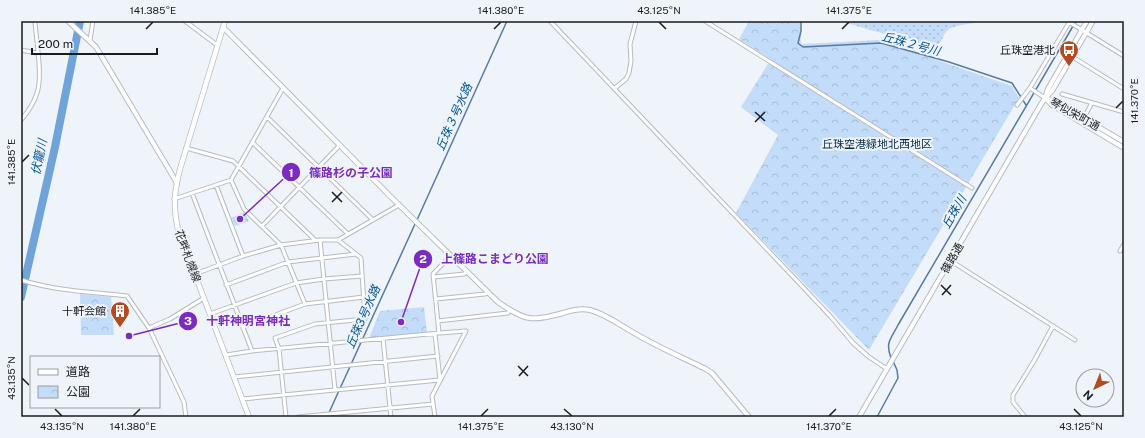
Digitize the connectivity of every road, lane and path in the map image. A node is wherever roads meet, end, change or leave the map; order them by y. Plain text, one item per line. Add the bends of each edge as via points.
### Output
1 (35, 21) edge
2 (68, 21) edge
3 (93, 21) edge
4 (185, 21) edge
5 (225, 21) edge
6 (550, 21) edge
7 (636, 21) edge
8 (705, 21) edge
9 (1087, 21) edge
10 (1093, 21) edge
11 (1070, 22) edge
12 (223, 27) junction
13 (1084, 31) junction
14 (88, 39) junction
15 (217, 45) junction
16 (21, 50) edge
17 (37, 53) junction
18 (1070, 56) junction
19 (1124, 56) edge
20 (283, 88) junction
21 (615, 88) junction
22 (1031, 89) junction
23 (1124, 90) edge
24 (1062, 94) dead end
25 (1045, 98) junction
26 (1092, 103) junction
27 (1017, 105) dead end
28 (1124, 112) edge
29 (267, 117) junction
30 (1084, 118) junction
31 (21, 120) edge
32 (1081, 123) junction
33 (252, 142) junction
34 (1124, 142) edge
35 (340, 146) junction
36 (186, 148) junction
37 (1124, 148) edge
38 (239, 166) junction
39 (319, 168) junction
40 (231, 180) junction
41 (176, 183) junction
42 (216, 185) junction
43 (300, 187) junction
44 (972, 188) dead end
45 (192, 193) junction
46 (174, 199) junction
47 (399, 205) junction
48 (280, 207) junction
49 (373, 220) junction
50 (262, 226) junction
51 (348, 234) junction
52 (315, 240) junction
53 (320, 240) junction
54 (338, 240) junction
55 (1124, 244) edge
56 (281, 245) junction
57 (1120, 251) dead end
58 (356, 254) junction
59 (243, 256) junction
60 (451, 256) junction
61 (322, 257) junction
62 (951, 261) junction
63 (288, 262) junction
64 (219, 265) junction
65 (467, 271) junction
66 (195, 274) junction
67 (362, 276) junction
68 (434, 277) junction
69 (324, 279) junction
70 (21, 280) edge
71 (296, 282) junction
72 (226, 285) junction
73 (488, 292) junction
74 (364, 297) junction
75 (204, 298) junction
76 (436, 299) junction
77 (326, 301) junction
78 (306, 304) junction
79 (235, 306) junction
80 (510, 310) junction
81 (210, 314) junction
82 (438, 321) junction
83 (328, 323) junction
84 (1053, 326) junction
85 (242, 327) junction
86 (149, 328) junction
87 (440, 333) junction
88 (435, 334) junction
89 (383, 339) junction
90 (1075, 340) dead end
91 (331, 344) junction
92 (278, 349) junction
93 (252, 351) junction
94 (226, 355) junction
95 (438, 356) junction
96 (386, 361) junction
97 (333, 366) junction
98 (888, 367) junction
99 (281, 371) junction
100 (234, 377) junction
101 (440, 380) junction
102 (388, 385) junction
103 (338, 390) junction
104 (284, 395) junction
105 (242, 399) junction
106 (433, 404) junction
107 (390, 408) junction
108 (186, 417) edge
109 (249, 417) edge
110 (286, 417) edge
111 (298, 417) edge
112 (391, 417) edge
113 (435, 417) edge
114 (749, 417) edge
115 (859, 417) edge
116 (1025, 417) edge

1 - 17 street
2 - 14 street
3 - 14 street
4 - 15 street
5 - 12 main road, 花畔札幌線
6 - 21 street
7 - 21 street via 630,44 629,72 626,79
8 - 44 street
9 - 13 street, 篠路通
10 - 13 street, 篠路通
11 - 13 street
11 - 22 street
12 - 15 main road, 花畔札幌線
12 - 20 street
13 - 18 street, 篠路通
13 - 19 street
14 - 41 street via 96,47
15 - 36 main road, 花畔札幌線
16 - 17 street
17 - 31 street via 40,79 38,92
18 - 23 street
18 - 25 street, 篠路通 via 1048,89
20 - 29 street
20 - 35 street
21 - 98 street via 826,311 853,343 869,357
22 - 25 street
22 - 27 street
24 - 26 street
25 - 30 street, 琴似栄町通 via 1054,100
25 - 32 street, 琴似栄町通
25 - 62 street, 篠路通
26 - 28 street
26 - 30 street
29 - 33 street
29 - 39 street
30 - 32 street
30 - 34 street, 琴似栄町通
32 - 37 street, 琴似栄町通
33 - 38 street
33 - 43 street
35 - 39 street
35 - 47 street
36 - 38 street via 233,161
36 - 41 main road, 花畔札幌線
38 - 40 street
38 - 48 street
39 - 43 street
39 - 49 street
40 - 42 street
40 - 50 street via 244,209
41 - 46 main road, 花畔札幌線
42 - 45 street
42 - 59 street
43 - 48 street
43 - 51 street
45 - 46 street
45 - 64 street
46 - 66 main road, 花畔札幌線 via 178,230
47 - 49 street
47 - 60 street
48 - 50 street
48 - 52 street
49 - 51 street
50 - 56 street
51 - 54 street
52 - 53 street
52 - 56 street
53 - 54 street
53 - 61 street
54 - 58 street
55 - 57 street
56 - 59 street
56 - 63 street
58 - 61 street
58 - 67 street via 361,258
59 - 64 street
60 - 65 street
60 - 68 street via 433,274
61 - 63 street
61 - 69 street
62 - 84 street
62 - 98 street, 篠路通
63 - 71 street
63 - 72 street
64 - 66 street
64 - 72 street
65 - 68 street via 464,274
65 - 73 street
66 - 75 main road, 花畔札幌線
67 - 69 street
67 - 74 street
68 - 76 street
69 - 71 street
69 - 77 street
70 - 86 street via 63,290 127,296
71 - 78 street
71 - 79 street
72 - 79 street
73 - 76 street
73 - 80 street
74 - 77 street
74 - 83 street via 365,319
75 - 81 main road, 花畔札幌線
75 - 86 street via 170,319
76 - 82 street
77 - 78 street
77 - 83 street
78 - 85 street
79 - 81 street
79 - 85 street
80 - 82 street via 508,313
80 - 114 street via 527,318 538,319 576,309 601,314 636,335 712,373
81 - 94 main road, 花畔札幌線
82 - 87 street
83 - 91 street
83 - 92 street via 315,324 275,338
84 - 90 street
84 - 116 street via 1013,395 1012,402
85 - 93 street
86 - 108 street via 184,402
87 - 88 street
87 - 101 street via 466,332
88 - 89 street
88 - 95 street
89 - 91 street
89 - 96 street
91 - 92 street
91 - 97 street
92 - 93 street
92 - 99 street
93 - 94 street
94 - 100 main road, 花畔札幌線
95 - 96 street
95 - 101 street
96 - 97 street
96 - 102 street
97 - 99 street
97 - 103 street
98 - 115 street, 篠路通
99 - 100 street
99 - 104 street
100 - 105 main road, 花畔札幌線
101 - 102 street
101 - 106 street via 432,396
102 - 103 street
102 - 107 street
103 - 104 street
104 - 105 street
104 - 110 street
105 - 109 main road, 花畔札幌線
106 - 107 street
106 - 113 street
107 - 111 street
107 - 112 street

